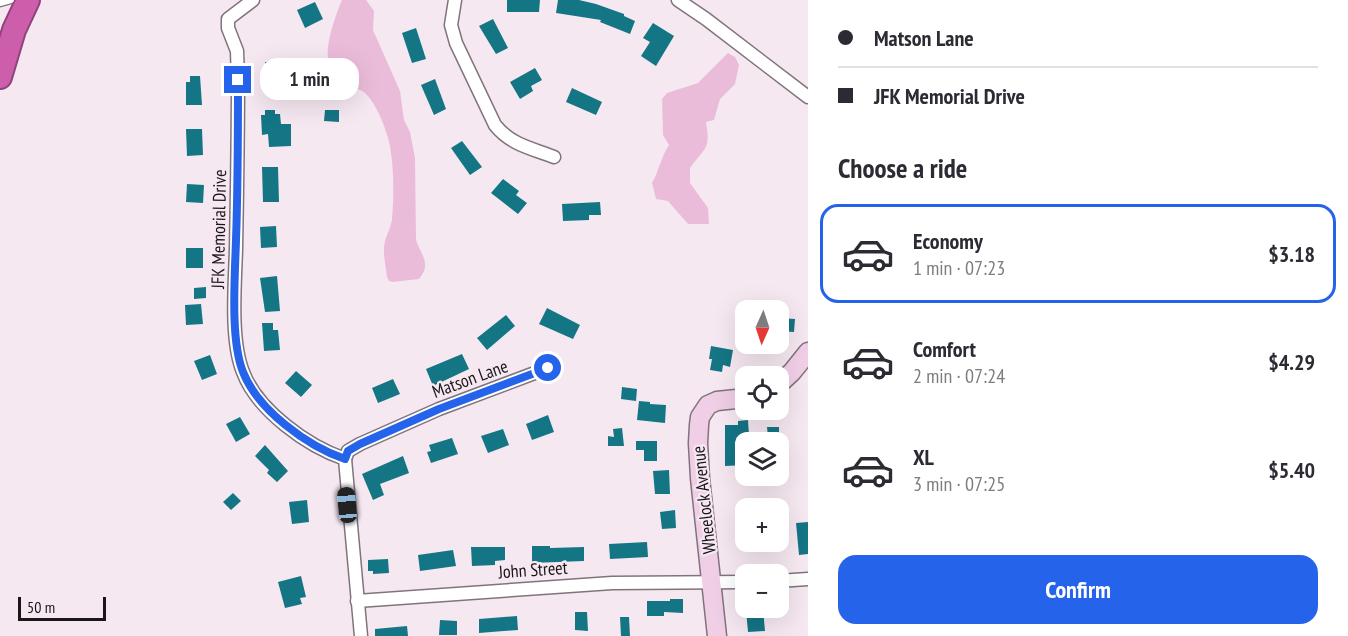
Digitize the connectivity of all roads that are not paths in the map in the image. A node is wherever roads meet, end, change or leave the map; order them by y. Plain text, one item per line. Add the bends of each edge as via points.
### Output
1 (11, 0) edge
2 (28, 0) edge
3 (253, 0) edge
4 (455, 0) edge
5 (678, 0) edge
6 (0, 3) edge
7 (0, 77) edge
8 (808, 97) edge
9 (554, 157) dead end
10 (808, 352) edge
11 (548, 368) dead end
12 (789, 375) edge
13 (735, 400) edge
14 (345, 459) junction
15 (808, 579) edge
16 (789, 580) edge
17 (735, 583) edge
18 (712, 584) junction
19 (357, 601) junction
20 (361, 636) edge
21 (717, 636) edge

1 - 6 lane
2 - 7 highway
3 - 14 street, JFK Memorial Drive via 228,19 237,51 235,294 240,363 248,384 271,412 312,444
4 - 9 street via 451,25 456,43 495,125 513,142
5 - 8 street
10 - 12 street
11 - 14 street, Matson Lane via 360,444 348,451
13 - 18 street, Wheelock Avenue via 712,403 699,425 700,478
14 - 19 street
15 - 16 street
17 - 18 street, John Street
18 - 19 street, John Street via 612,583
18 - 21 street, Wheelock Avenue
19 - 20 street

